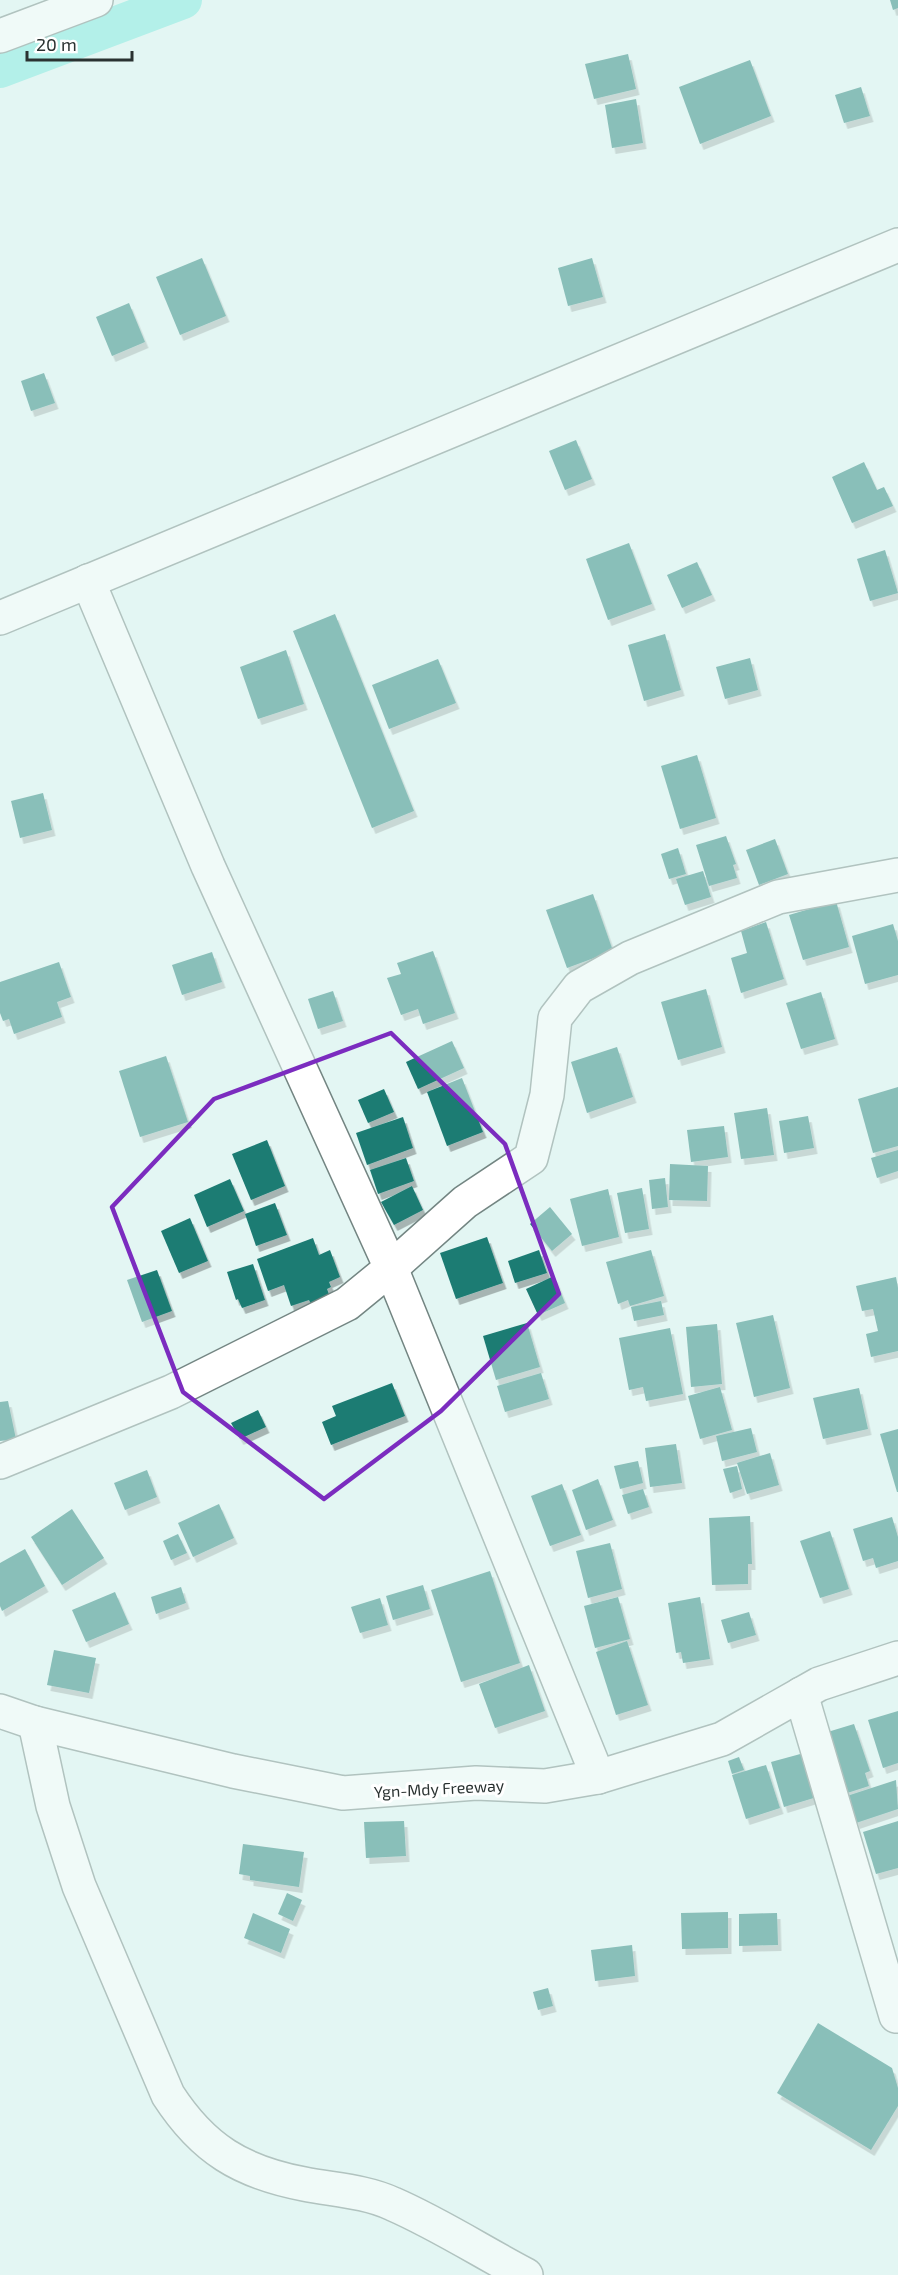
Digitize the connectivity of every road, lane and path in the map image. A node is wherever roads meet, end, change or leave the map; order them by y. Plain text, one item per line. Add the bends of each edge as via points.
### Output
1 (96, 0) edge
2 (0, 36) edge
3 (898, 245) edge
4 (88, 581) junction
5 (0, 618) edge
6 (898, 875) edge
7 (391, 1268) junction
8 (0, 1462) edge
9 (898, 1658) edge
10 (801, 1694) junction
11 (0, 1711) edge
12 (35, 1723) junction
13 (598, 1778) junction
14 (896, 2016) dead end
15 (526, 2275) edge

1 - 2 street
3 - 4 street
4 - 5 street
4 - 7 street via 208,866
6 - 7 street via 778,897 630,958 579,987 555,1018 547,1095 531,1158 465,1202
7 - 8 street via 347,1304 259,1350 171,1392
7 - 13 street
9 - 10 street, Ygn-Mdy Freeway via 819,1684
10 - 13 street, Ygn-Mdy Freeway via 722,1739
10 - 14 street
11 - 12 street, Ygn-Mdy Freeway
12 - 13 street, Ygn-Mdy Freeway via 343,1793 476,1783 545,1786
12 - 15 street via 53,1806 79,1886 168,2095 184,2119 230,2160 269,2175 362,2193 393,2204

